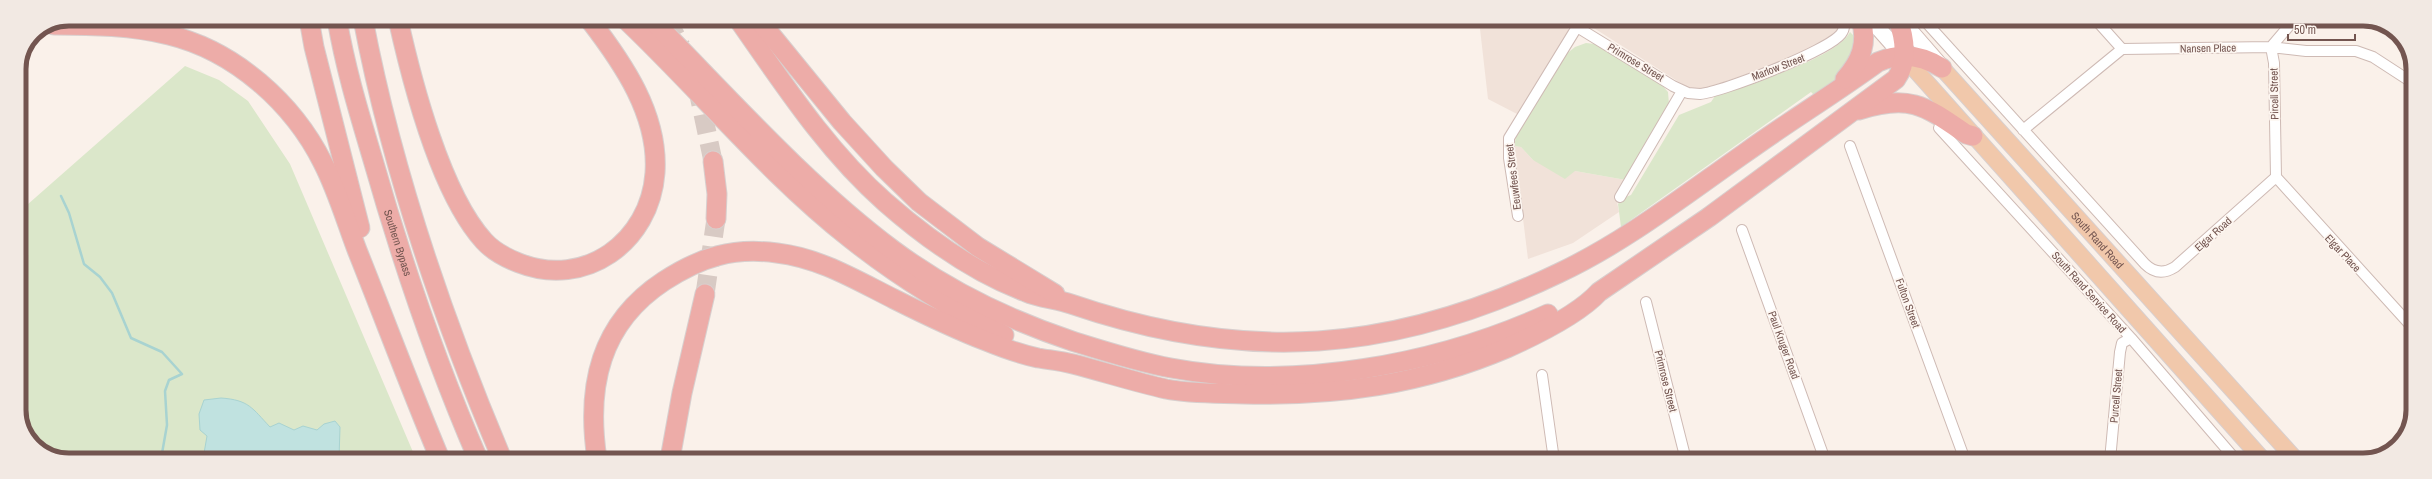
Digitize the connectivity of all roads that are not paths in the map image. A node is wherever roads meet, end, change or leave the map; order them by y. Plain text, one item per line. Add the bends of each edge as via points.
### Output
1 (85, 26) edge
2 (310, 26) edge
3 (339, 26) edge
4 (365, 26) edge
5 (400, 26) edge
6 (594, 26) edge
7 (632, 26) edge
8 (658, 26) edge
9 (743, 26) edge
10 (764, 26) edge
11 (1574, 26) edge
12 (1581, 26) edge
13 (1844, 26) edge
14 (1862, 26) edge
15 (1876, 26) edge
16 (1901, 26) edge
17 (1905, 26) edge
18 (1929, 26) edge
19 (2101, 26) edge
20 (2289, 26) edge
21 (2271, 47) junction
22 (2122, 49) junction
23 (1903, 56) junction
24 (1942, 68) junction
25 (2406, 79) edge
26 (1682, 91) junction
27 (1695, 94) joint
28 (1832, 94) junction
29 (1848, 114) junction
30 (1939, 128) dead end
31 (2023, 130) junction
32 (1973, 136) junction
33 (1509, 138) joint
34 (1850, 146) dead end
35 (713, 161) tunnel mouth
36 (2276, 177) junction
37 (1620, 198) dead end
38 (1518, 216) dead end
39 (716, 218) tunnel mouth
40 (1742, 230) dead end
41 (2145, 264) joint
42 (1599, 292) junction
43 (705, 294) tunnel mouth
44 (1646, 302) dead end
45 (1066, 303) junction
46 (2406, 320) edge
47 (2131, 338) junction
48 (1058, 360) junction
49 (1542, 375) dead end
50 (426, 425) junction
51 (438, 453) edge
52 (476, 453) edge
53 (500, 453) edge
54 (596, 453) edge
55 (671, 453) edge
56 (1553, 453) edge
57 (1684, 453) edge
58 (1822, 453) edge
59 (1962, 453) edge
60 (2111, 453) edge
61 (2230, 453) edge
62 (2257, 453) edge
63 (2290, 453) edge

1 - 50 highway via 148,31 199,46 243,68 293,115 323,163
2 - 50 highway via 367,254
3 - 52 highway, Southern Bypass via 389,217 428,335
4 - 53 highway, Southern Bypass via 389,136 420,243
5 - 6 highway via 439,160 464,216 485,242 498,253 526,266 552,271 589,265 613,252 634,230 649,204 653,189 655,158 649,120 638,93 624,69
7 - 48 highway via 761,157 850,238 948,307
8 - 42 highway via 759,129 834,200 894,251 996,311 1094,348 1170,368 1206,373 1305,375 1354,370 1468,346 1517,328
9 - 45 highway via 826,141 884,201 916,228 973,266 1026,293
10 - 45 highway via 842,122 919,202 978,247 1045,286
11 - 33 street, Primrose Street
12 - 26 street, Primrose Street
13 - 27 street, Marlow Street via 1841,34 1834,41 1810,55 1706,94
14 - 28 highway via 1864,36 1861,58 1854,70
15 - 23 main road, South Rand Road
16 - 23 highway
17 - 24 main road, South Rand Road
18 - 31 street, South Rand Road
19 - 22 street
20 - 21 street
21 - 22 street, Nansen Place
21 - 25 street, Nansen Place via 2356,51 2373,58
21 - 36 street, Pircell Street via 2274,63
22 - 31 street
23 - 24 highway via 1924,57
23 - 28 highway via 1892,56 1878,62
23 - 29 highway via 1896,79
23 - 32 main road, South Rand Road
24 - 63 main road, South Rand Road
26 - 27 street, Primrose Street
26 - 37 street
28 - 45 highway via 1640,226 1563,272 1504,298 1407,329 1314,342 1268,343 1230,340 1149,327 1103,316
29 - 32 highway via 1894,102 1917,104 1930,109 1966,134
29 - 42 highway via 1715,213
30 - 47 street, South Rand Service Road
31 - 41 street, South Rand Road
32 - 62 main road, South Rand Road
33 - 38 street, Eeuwfees Street via 1509,158
34 - 59 street, Fulton Street
35 - 39 highway
36 - 41 street, Elgar Road via 2175,267 2161,272
36 - 46 street, Elgar Place
40 - 58 street, Paul Kruger Road
42 - 48 highway via 1574,312 1523,341 1474,362 1419,379 1355,390 1278,394 1204,393 1168,389
43 - 55 highway
44 - 57 street, Primrose Street
47 - 60 street, Purcell Street via 2122,343
47 - 61 street, South Rand Service Road
48 - 54 highway via 1027,355 987,341 939,321 832,268 798,256 760,251 715,255 683,268 647,292 619,323 601,360 595,380 592,424
49 - 56 street
50 - 51 highway

